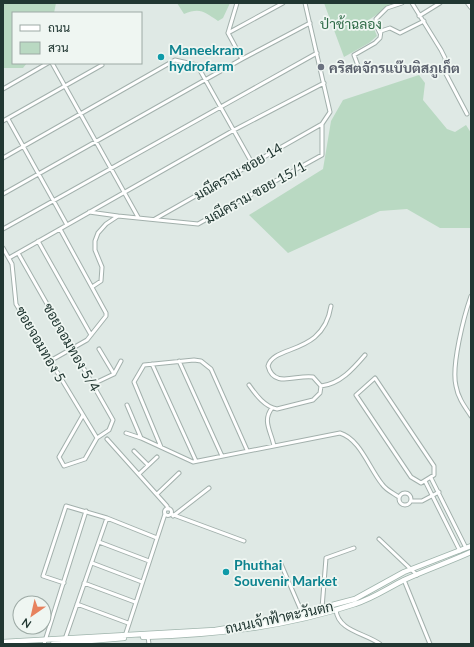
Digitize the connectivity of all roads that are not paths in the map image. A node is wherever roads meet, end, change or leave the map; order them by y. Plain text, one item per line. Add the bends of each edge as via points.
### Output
1 (237, 3) edge
2 (283, 3) edge
3 (305, 3) edge
4 (402, 3) edge
5 (412, 3) edge
6 (440, 3) edge
7 (468, 3) edge
8 (471, 7) edge
9 (420, 16) junction
10 (424, 21) junction
11 (310, 23) junction
12 (228, 32) junction
13 (380, 33) junction
14 (317, 53) junction
15 (242, 59) junction
16 (46, 64) edge
17 (53, 64) edge
18 (102, 66) dead end
19 (360, 71) dead end
20 (207, 79) junction
21 (324, 83) junction
22 (65, 86) junction
23 (3, 89) edge
24 (221, 106) junction
25 (81, 114) junction
26 (467, 114) dead end
27 (8, 119) junction
28 (3, 121) edge
29 (322, 124) junction
30 (234, 130) junction
31 (96, 141) junction
32 (22, 147) junction
33 (3, 158) edge
34 (252, 163) junction
35 (110, 168) junction
36 (38, 174) junction
37 (124, 193) junction
38 (3, 194) edge
39 (53, 200) junction
40 (89, 212) junction
41 (118, 216) junction
42 (138, 217) junction
43 (155, 219) junction
44 (67, 225) junction
45 (3, 229) edge
46 (60, 229) junction
47 (38, 241) junction
48 (3, 248) edge
49 (18, 253) junction
50 (9, 258) junction
51 (92, 287) junction
52 (471, 296) edge
53 (331, 306) dead end
54 (91, 335) junction
55 (73, 349) junction
56 (99, 349) dead end
57 (365, 355) dead end
58 (50, 361) junction
59 (121, 361) dead end
60 (179, 361) junction
61 (152, 364) junction
62 (114, 374) junction
63 (93, 384) junction
64 (249, 385) dead end
65 (321, 386) junction
66 (127, 405) dead end
67 (272, 408) junction
68 (83, 415) junction
69 (471, 416) edge
70 (126, 433) dead end
71 (97, 438) junction
72 (141, 438) junction
73 (107, 439) dead end
74 (274, 446) junction
75 (161, 447) junction
76 (134, 450) dead end
77 (247, 450) junction
78 (222, 456) junction
79 (157, 457) dead end
80 (196, 461) junction
81 (148, 465) junction
82 (179, 473) dead end
83 (139, 474) junction
84 (431, 478) junction
85 (425, 481) junction
86 (209, 488) dead end
87 (439, 492) junction
88 (157, 494) junction
89 (433, 495) junction
90 (399, 497) junction
91 (411, 501) junction
92 (168, 509) junction
93 (86, 511) junction
94 (165, 514) junction
95 (172, 515) junction
96 (107, 518) junction
97 (157, 538) junction
98 (379, 539) dead end
99 (244, 541) dead end
100 (99, 542) junction
101 (469, 547) edge
102 (354, 548) dead end
103 (460, 551) junction
104 (471, 552) edge
105 (149, 561) junction
106 (92, 563) junction
107 (281, 564) dead end
108 (412, 569) junction
109 (417, 575) junction
110 (404, 580) junction
111 (142, 582) junction
112 (64, 583) junction
113 (84, 583) junction
114 (135, 602) junction
115 (77, 604) junction
116 (336, 610) junction
117 (323, 611) junction
118 (303, 616) junction
119 (128, 623) junction
120 (125, 636) junction
121 (148, 637) junction
122 (65, 639) junction
123 (3, 642) edge
124 (45, 642) edge
125 (100, 643) edge
126 (53, 644) edge
127 (149, 644) edge
128 (380, 644) edge
129 (430, 644) edge

1 - 12 street
2 - 12 street
3 - 11 street
4 - 13 street via 387,8 376,18
5 - 9 street
6 - 9 street
7 - 8 street
9 - 10 street
10 - 13 street via 400,33 388,28
10 - 26 street via 445,58 446,74
11 - 14 street
11 - 15 street
12 - 15 street
13 - 19 street via 376,44 354,55
14 - 21 street
14 - 24 street
15 - 20 street
16 - 23 street
17 - 22 street
18 - 22 street
20 - 24 street
20 - 25 street via 197,65 175,60
20 - 31 street
21 - 29 street via 330,112
21 - 30 street
22 - 25 street
22 - 27 street
24 - 30 street
24 - 35 street
25 - 31 street
25 - 32 street
27 - 28 street
27 - 32 street
29 - 34 street, มณีคราม ซอย 14
29 - 43 street, มณีคราม ซอย 15/1 via 322,155 198,224
30 - 34 street
30 - 37 street
31 - 35 street
31 - 36 street
32 - 33 street
32 - 36 street
34 - 43 street, มณีคราม ซอย 14
35 - 37 street
35 - 39 street
36 - 38 street
36 - 39 street
37 - 40 street
37 - 42 street
39 - 44 street
39 - 45 street
40 - 41 street, มณีคราม ซอย 15/1
40 - 44 street
41 - 42 street, มณีคราม ซอย 15/1
41 - 51 street via 98,233 95,250 102,267 101,281
42 - 43 street, มณีคราม ซอย 15/1
44 - 46 street
46 - 47 street
46 - 51 street
47 - 49 street
47 - 54 street
48 - 50 street, ซอยจอมทอง 5
49 - 50 street
49 - 55 street, ซอยจอมทอง 5/4
50 - 58 street, ซอยจอมทอง 5 via 12,264 16,304
51 - 54 street via 106,316
52 - 69 street via 454,376 459,397
53 - 65 street via 324,326 312,340 278,355 268,366 277,378 284,380 313,377
54 - 55 street
55 - 58 street
55 - 63 street, ซอยจอมทอง 5/4
56 - 62 street
57 - 65 street via 342,378
58 - 68 street, ซอยจอมทอง 5
59 - 62 street
60 - 61 street
60 - 77 street via 201,361 211,369
60 - 78 street
61 - 75 street via 144,365 134,385
61 - 80 street
62 - 63 street
63 - 71 street, ซอยจอมทอง 5/4 via 113,420 109,430
64 - 67 street via 257,396
65 - 67 street via 320,393 313,400
66 - 72 street
67 - 74 street via 266,421
68 - 71 street, ซอยจอมทอง 5
68 - 71 street via 59,457 64,466 85,459
70 - 72 street
72 - 75 street
73 - 83 street
74 - 77 street
74 - 90 street via 331,434 346,435 383,485
75 - 80 street via 190,462
76 - 81 street
77 - 78 street
78 - 80 street
79 - 81 street
81 - 83 street
82 - 88 street
83 - 88 street
84 - 85 street
84 - 85 street via 435,472 434,466 374,378 356,395 411,477 421,483
84 - 87 street
85 - 89 street
86 - 95 street
87 - 89 street
87 - 101 street
88 - 92 street
89 - 91 street via 422,501
89 - 103 street
90 - 91 street via 404,493 408,494
90 - 91 street via 400,503 404,505
92 - 94 street via 165,510
92 - 95 street
93 - 96 street
93 - 112 street
93 - 112 street via 66,506 43,576
94 - 95 street
94 - 97 street
95 - 99 street
96 - 97 street
96 - 100 street
97 - 105 street
98 - 108 street
100 - 105 street
100 - 106 street
101 - 103 main road, ถนนเจ้าฟ้าตะวันตก
102 - 117 street via 326,558
103 - 108 main road, ถนนเจ้าฟ้าตะวันตก
104 - 109 main road, ถนนเจ้าฟ้าตะวันตก
105 - 111 street
106 - 111 street
106 - 113 street
107 - 118 street
108 - 109 street
108 - 117 main road, ถนนเจ้าฟ้าตะวันตก
109 - 110 main road, ถนนเจ้าฟ้าตะวันตก
110 - 116 main road, ถนนเจ้าฟ้าตะวันตก via 357,604
110 - 129 street
111 - 114 street
112 - 124 street
113 - 114 street
113 - 115 street
114 - 119 street
115 - 119 street
115 - 122 street
116 - 117 main road, ถนนเจ้าฟ้าตะวันตก
116 - 128 street via 341,624
117 - 118 main road, ถนนเจ้าฟ้าตะวันตก
118 - 120 main road, ถนนเจ้าฟ้าตะวันตก via 214,630
118 - 121 main road, ถนนเจ้าฟ้าตะวันตก via 251,630
119 - 120 street
120 - 122 main road, ถนนเจ้าฟ้าตะวันตก
121 - 125 main road, ถนนเจ้าฟ้าตะวันตก
121 - 127 street
122 - 124 main road, ถนนเจ้าฟ้าตะวันตก
123 - 124 main road, ถนนเจ้าฟ้าตะวันตก
125 - 126 main road, ถนนเจ้าฟ้าตะวันตก

